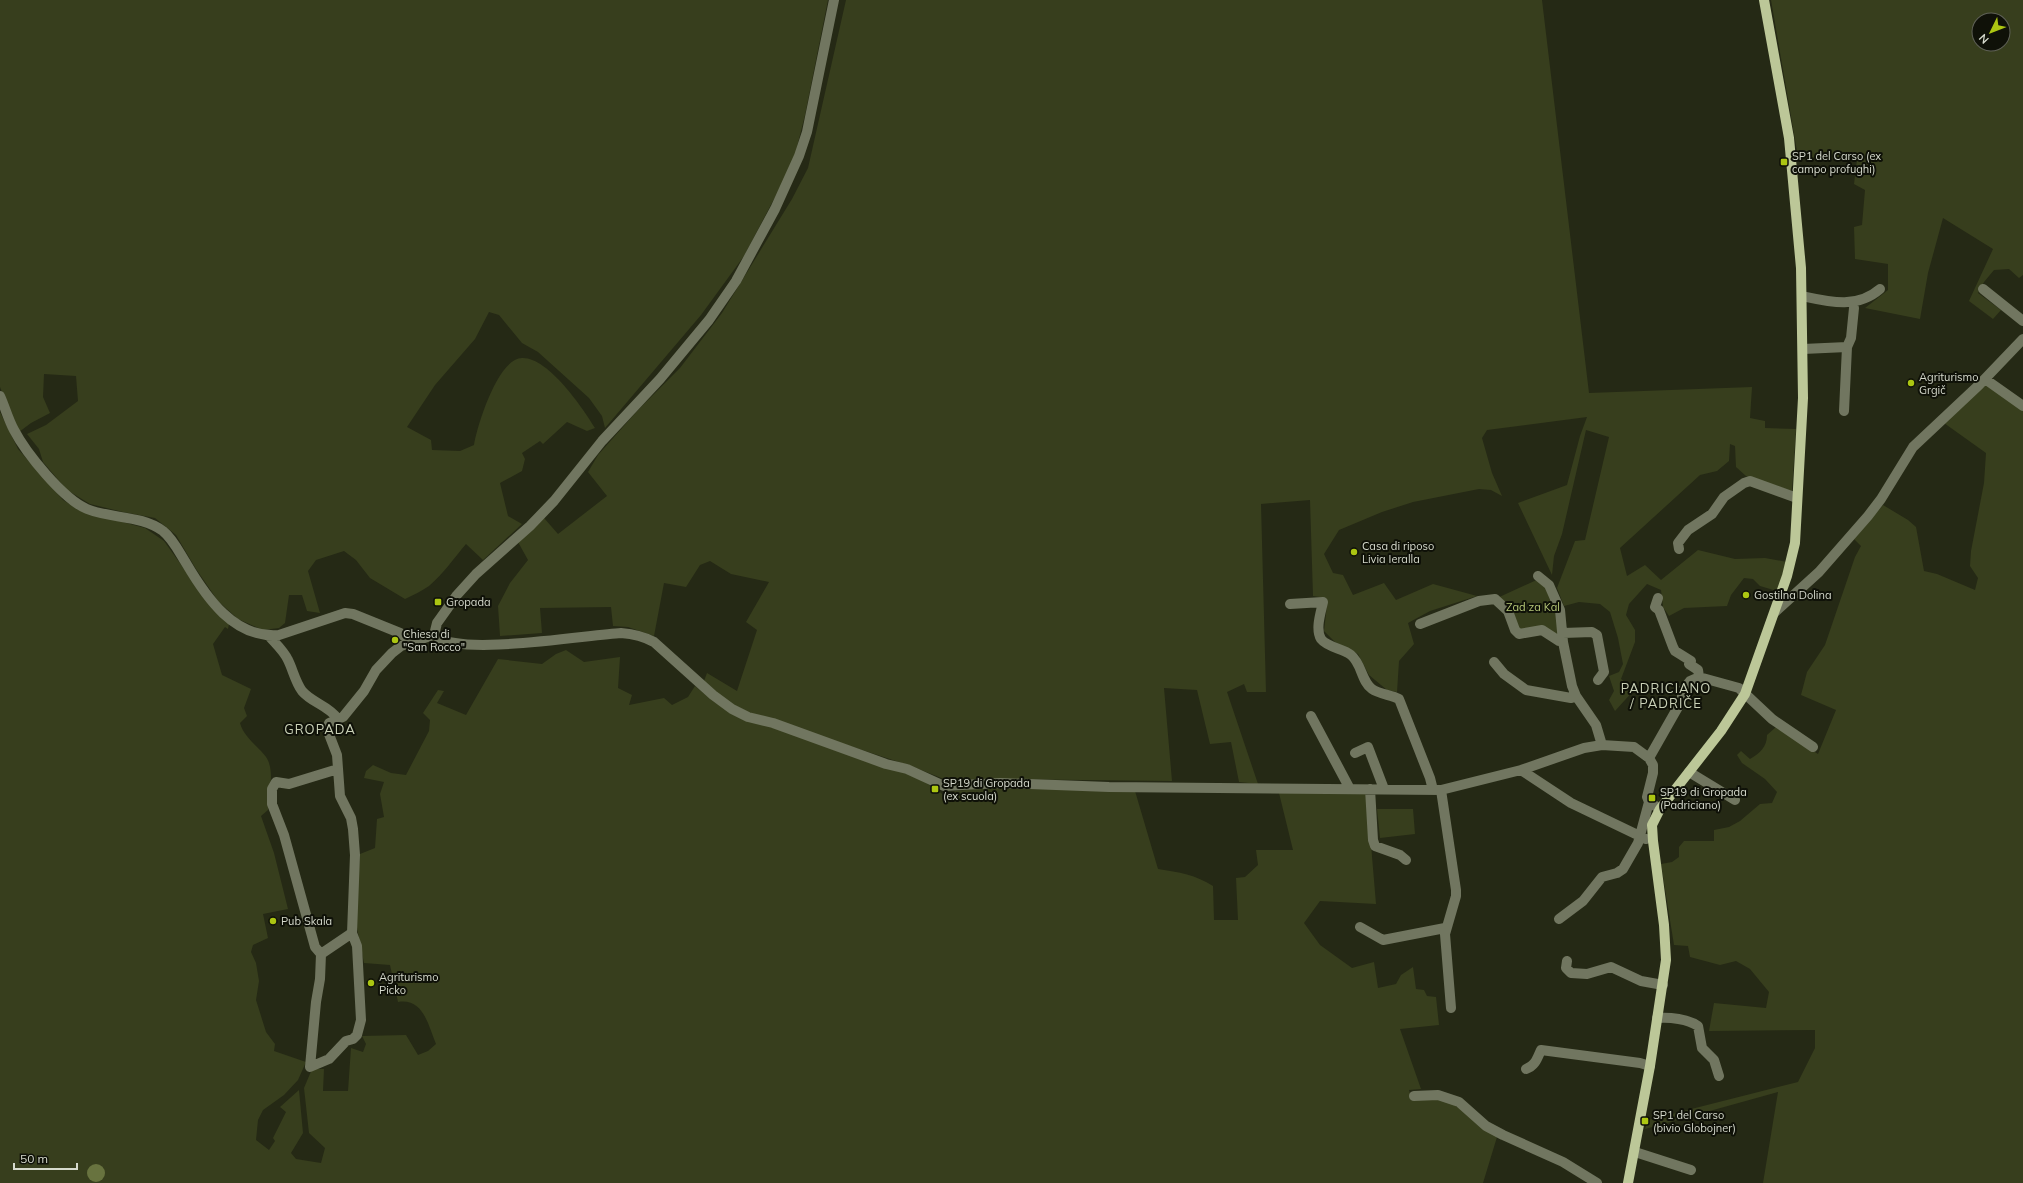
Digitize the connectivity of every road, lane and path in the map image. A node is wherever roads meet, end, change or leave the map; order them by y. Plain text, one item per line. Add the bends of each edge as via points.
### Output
1 (834, 0) edge
2 (1764, 0) edge
3 (1880, 289) dead end
4 (1983, 290) dead end
5 (1802, 296) junction
6 (1854, 308) dead end
7 (2023, 320) edge
8 (2023, 339) edge
9 (1847, 347) junction
10 (1803, 349) junction
11 (1985, 379) junction
12 (0, 396) edge
13 (2023, 406) edge
14 (1844, 410) dead end
15 (1797, 498) junction
16 (1679, 549) dead end
17 (1538, 576) dead end
18 (1658, 598) dead end
19 (1290, 604) dead end
20 (1775, 612) junction
21 (1420, 624) dead end
22 (436, 634) junction
23 (269, 636) junction
24 (1563, 637) junction
25 (411, 642) junction
26 (1494, 662) dead end
27 (1699, 677) junction
28 (1598, 680) dead end
29 (1745, 694) junction
30 (1576, 696) junction
31 (1311, 716) dead end
32 (338, 719) junction
33 (1602, 745) junction
34 (1813, 748) dead end
35 (1355, 753) dead end
36 (1649, 758) junction
37 (338, 768) junction
38 (1521, 770) junction
39 (1689, 772) junction
40 (1350, 788) junction
41 (1370, 789) junction
42 (1384, 789) junction
43 (1437, 790) junction
44 (1735, 800) dead end
45 (1649, 802) junction
46 (1660, 809) junction
47 (1640, 837) junction
48 (1652, 841) junction
49 (1406, 860) dead end
50 (1559, 919) dead end
51 (1360, 927) dead end
52 (1445, 928) junction
53 (352, 933) junction
54 (321, 954) junction
55 (1567, 961) dead end
56 (1663, 985) junction
57 (1451, 1008) dead end
58 (1658, 1018) junction
59 (1650, 1066) junction
60 (1526, 1070) dead end
61 (1718, 1076) dead end
62 (1414, 1096) dead end
63 (1635, 1152) junction
64 (1691, 1170) dead end
65 (1597, 1183) edge
66 (1628, 1183) edge

1 - 22 street via 807,132 799,156 775,209 736,281 709,320 660,379 602,441 554,501 457,595 437,623
2 - 5 main road via 1784,100 1793,167
3 - 5 street via 1869,298 1844,303
4 - 7 street
5 - 10 main road
6 - 9 street via 1851,338
8 - 11 street
9 - 10 street
9 - 14 street
10 - 15 main road
11 - 13 street
11 - 20 street via 1914,448 1864,521 1819,572
12 - 23 street via 13,428 32,458 74,502 87,509 152,525 163,532 223,614 241,627
15 - 16 street via 1750,481 1744,483 1718,503 1712,514 1688,530 1678,543
15 - 20 main road via 1793,556
17 - 24 street via 1549,585 1560,610
18 - 27 street via 1655,607 1659,610 1675,651 1691,661 1689,664 1698,670
19 - 43 street via 1323,602 1319,628 1321,638 1351,655 1358,662 1366,682 1373,690 1399,699
20 - 29 main road
21 - 24 street via 1479,601 1495,599 1508,611 1519,634 1542,630 1559,641
22 - 25 street
22 - 40 street via 448,642 469,644 508,644 633,634 654,642 707,690 732,709 748,717 773,723 886,764 907,769 944,786 1007,783 1109,787
23 - 25 street via 345,613 362,617 400,633
23 - 32 street via 288,658 296,682 303,691 314,701 324,705
24 - 28 street via 1592,632 1597,635 1604,672
24 - 30 street via 1569,675
25 - 32 street via 402,646 381,664 356,702
26 - 30 street via 1504,674 1526,690 1571,698
27 - 29 street via 1734,686
27 - 36 street via 1690,680 1682,690 1682,700
29 - 34 street via 1772,719
29 - 39 main road
30 - 33 street via 1596,725
31 - 40 street
32 - 37 street via 329,723 327,729 337,755
33 - 36 street via 1634,747
33 - 38 street via 1584,748
35 - 42 street via 1368,747
36 - 45 street via 1653,773 1648,791
37 - 53 street via 340,796 351,818 353,829 355,855
37 - 54 street via 289,784 276,782 272,789 272,804 284,835 315,947
38 - 43 street
38 - 47 street via 1571,803
39 - 44 street
39 - 46 main road
40 - 41 street
41 - 42 street
41 - 49 street via 1373,840 1376,846
42 - 43 street
43 - 52 street via 1456,890
45 - 46 street
45 - 47 street
46 - 48 main road via 1652,825
47 - 48 street
47 - 50 street via 1623,869 1602,877 1583,901
48 - 56 main road via 1666,939
51 - 52 street via 1383,940
52 - 57 street
53 - 54 street
53 - 54 street via 358,946 360,1027 357,1035 346,1041 329,1059 310,1067
55 - 56 street via 1566,968 1571,973 1579,975 1611,967 1640,981
56 - 58 main road
58 - 59 main road
58 - 61 street via 1698,1026 1702,1048 1714,1060
59 - 60 street via 1540,1050 1532,1067
59 - 63 main road
62 - 65 street via 1438,1095 1459,1102 1486,1126 1563,1162
63 - 64 street
63 - 66 main road

